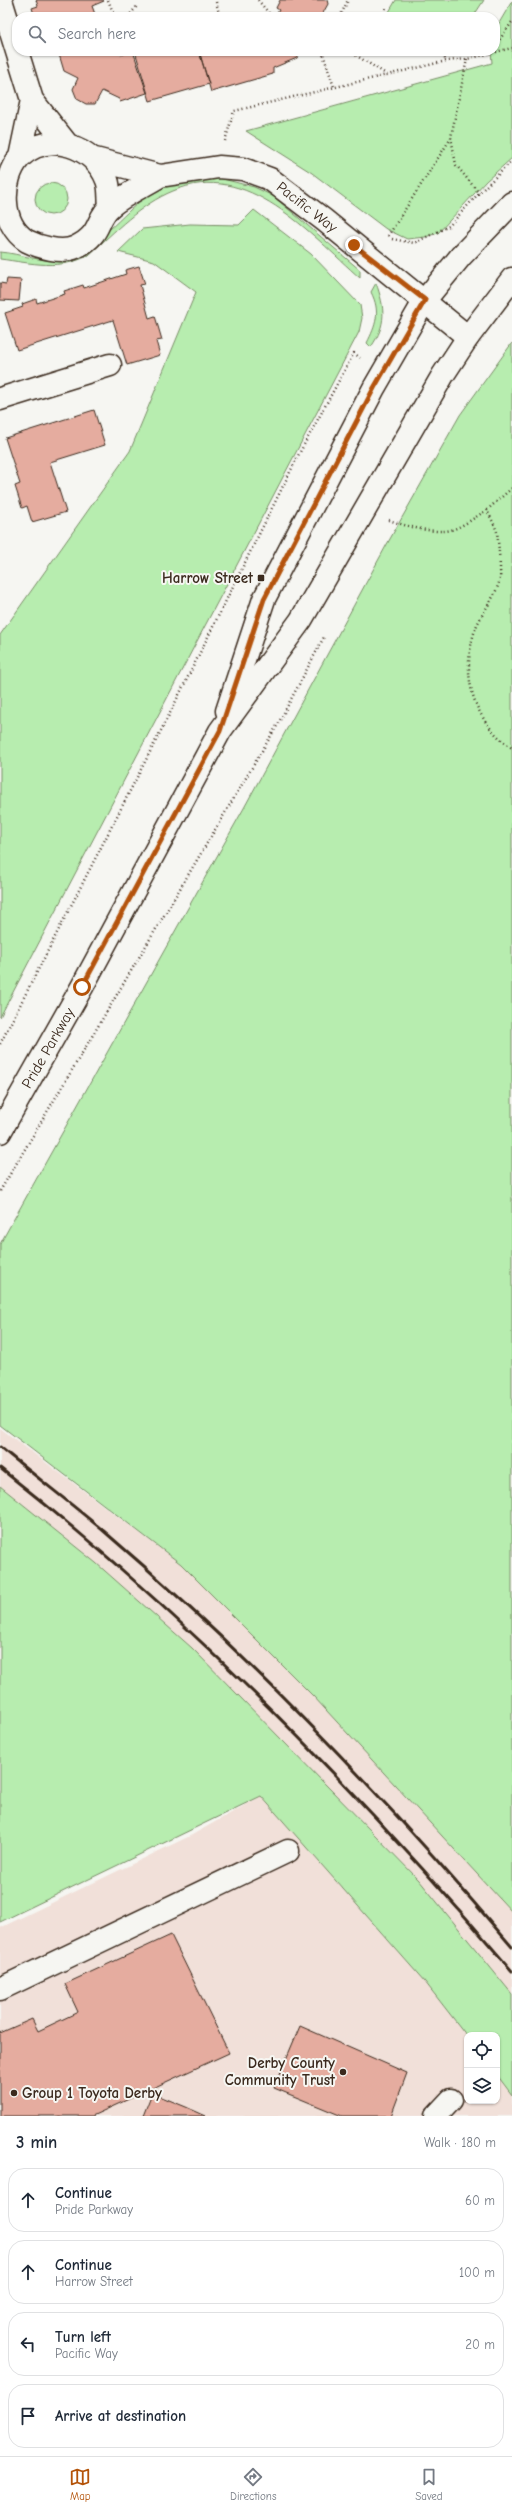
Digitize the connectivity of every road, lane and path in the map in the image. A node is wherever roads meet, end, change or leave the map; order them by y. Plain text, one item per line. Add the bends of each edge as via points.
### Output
1 (1, 0) edge
2 (108, 0) edge
3 (258, 0) edge
4 (348, 0) edge
5 (216, 2) dead end
6 (138, 5) dead end
7 (386, 6) dead end
8 (113, 12) edge
9 (132, 12) edge
10 (219, 12) edge
11 (268, 12) edge
12 (342, 12) edge
13 (385, 12) edge
14 (512, 22) edge
15 (12, 35) edge
16 (500, 39) edge
17 (512, 48) edge
18 (500, 50) edge
19 (18, 56) edge
20 (324, 56) edge
21 (357, 56) edge
22 (444, 56) edge
23 (477, 56) edge
24 (467, 59) junction
25 (446, 60) junction
26 (387, 74) junction
27 (334, 87) junction
28 (32, 100) junction
29 (451, 137) junction
30 (67, 144) junction
31 (20, 157) junction
32 (95, 159) junction
33 (512, 161) edge
34 (218, 167) junction
35 (160, 176) junction
36 (2, 183) edge
37 (478, 193) junction
38 (110, 207) junction
39 (507, 208) edge
40 (380, 235) dead end
41 (0, 237) edge
42 (22, 238) junction
43 (387, 239) junction
44 (512, 279) edge
45 (425, 300) junction
46 (468, 337) junction
47 (354, 354) dead end
48 (110, 365) dead end
49 (0, 399) edge
50 (512, 488) edge
51 (487, 510) junction
52 (391, 513) dead end
53 (388, 520) junction
54 (384, 526) dead end
55 (325, 636) dead end
56 (220, 731) junction
57 (512, 748) edge
58 (0, 1044) edge
59 (0, 1132) edge
60 (0, 1191) edge
61 (288, 1850) dead end
62 (0, 1989) edge
63 (451, 2100) dead end
64 (436, 2116) edge

1 - 15 main road
2 - 8 path
3 - 11 path
4 - 12 path
5 - 10 path
6 - 9 path
7 - 13 path
14 - 16 path
17 - 18 path
19 - 28 main road
20 - 27 path
21 - 26 path
22 - 25 path
23 - 24 path
24 - 25 path
24 - 29 path
25 - 26 path
26 - 27 path
27 - 34 path via 234,111
28 - 30 main road
28 - 31 main road
29 - 37 path via 456,165
29 - 43 path
30 - 31 main road via 50,143 36,147
30 - 32 main road via 82,149
31 - 36 main road
32 - 35 main road, Pacific Way
32 - 38 main road via 108,180
33 - 37 path
34 - 35 main road, Pacific Way
34 - 45 main road, Pacific Way via 243,169 270,179
35 - 38 main road, Pacific Way
36 - 42 main road via 7,221
37 - 39 path
37 - 43 path via 449,226 414,243
38 - 42 main road via 93,236 75,248 42,249
39 - 45 main road via 461,256
40 - 43 path
41 - 42 main road
44 - 46 main road
45 - 46 main road, Pacific Way
45 - 56 main road via 374,388 264,599
46 - 56 main road via 360,516 301,620
47 - 58 path via 299,454 169,715
48 - 49 main road
50 - 51 path
51 - 53 path via 464,524 445,531 404,526
51 - 57 path via 497,532 500,578 476,630 470,673 473,698 481,718 498,739
52 - 53 path
53 - 54 path
55 - 60 path via 278,724
56 - 59 main road, Pride Parkway via 82,987
61 - 62 main road
63 - 64 main road

